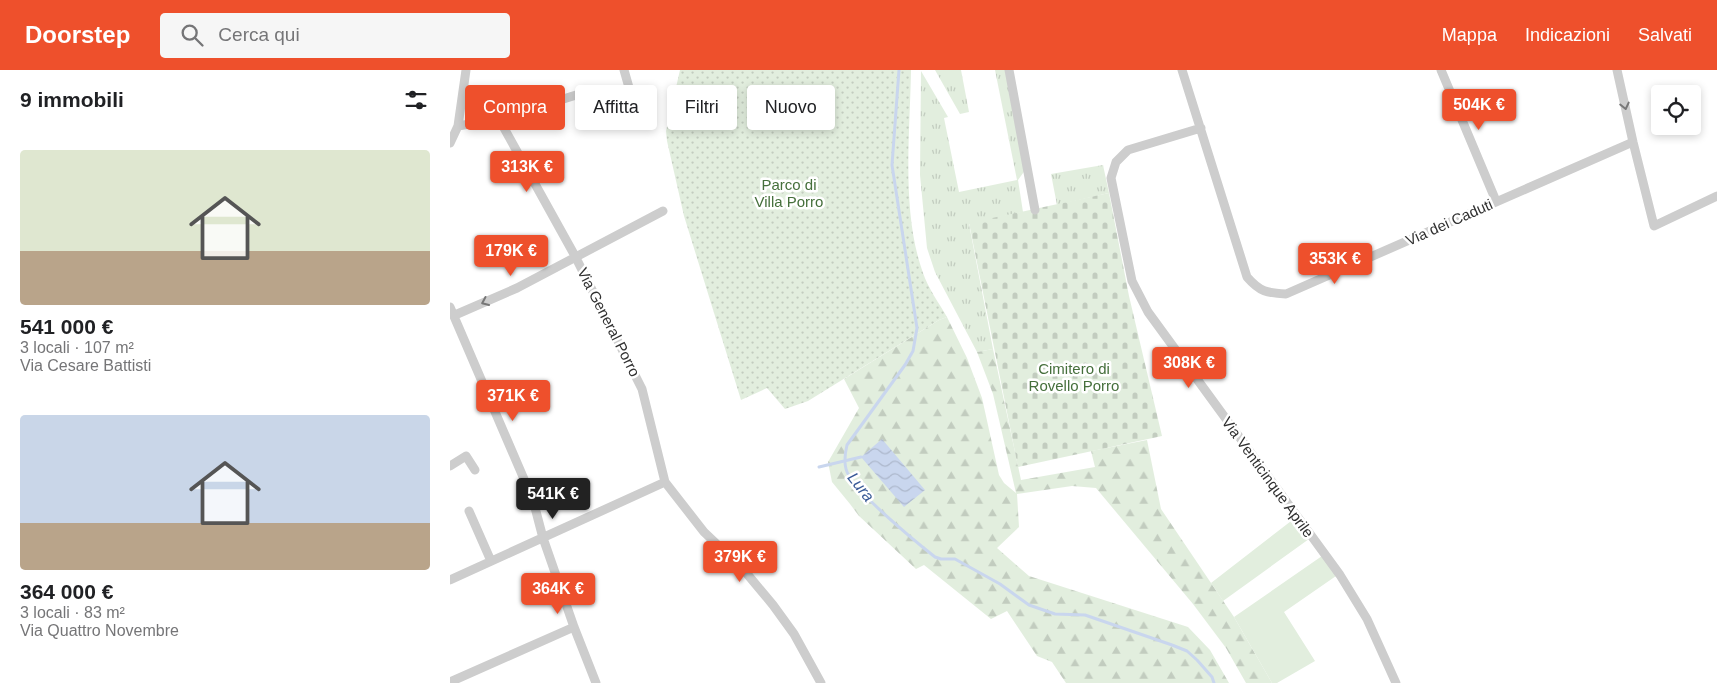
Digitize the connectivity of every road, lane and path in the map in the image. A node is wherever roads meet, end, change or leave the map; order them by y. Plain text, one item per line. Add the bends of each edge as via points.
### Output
1 (466, 70) edge
2 (624, 70) edge
3 (1009, 70) edge
4 (1182, 70) edge
5 (1440, 70) edge
6 (1617, 70) edge
7 (565, 98) edge
8 (465, 125) edge
9 (458, 126) junction
10 (1201, 128) junction
11 (505, 130) edge
12 (1633, 142) junction
13 (450, 143) edge
14 (1717, 196) edge
15 (1496, 201) junction
16 (1035, 210) dead end
17 (663, 211) dead end
18 (575, 256) junction
19 (452, 311) edge
20 (450, 466) edge
21 (475, 470) dead end
22 (665, 482) junction
23 (469, 511) dead end
24 (544, 538) junction
25 (491, 561) junction
26 (450, 580) edge
27 (574, 627) junction
28 (450, 682) edge
29 (596, 683) edge
30 (821, 683) edge
31 (1396, 683) edge

1 - 9 street
2 - 7 street via 630,91 620,102 589,91
3 - 16 street
4 - 10 street, Via dei Caduti
5 - 15 street
6 -> 12 street
8 - 9 street
9 - 13 street
10 - 15 street, Via dei Caduti via 1248,277 1257,289 1269,293 1286,294
10 - 31 street, Via Venticinque Aprile via 1128,150 1116,162 1111,178 1132,281 1148,312 1340,575 1367,619
11 - 18 street, Via General Porro
12 - 14 street via 1654,226
12 - 15 street, Via dei Caduti
17 - 18 street
18 -> 19 street via 517,288
18 - 22 street, Via General Porro via 642,389
19 - 24 street via 533,500
20 - 21 street via 466,456
22 - 24 street
22 - 30 street via 704,532 743,568 773,605 794,634
23 - 25 street
24 - 25 street
24 - 27 street
25 - 26 street
27 - 28 street
27 - 29 street

